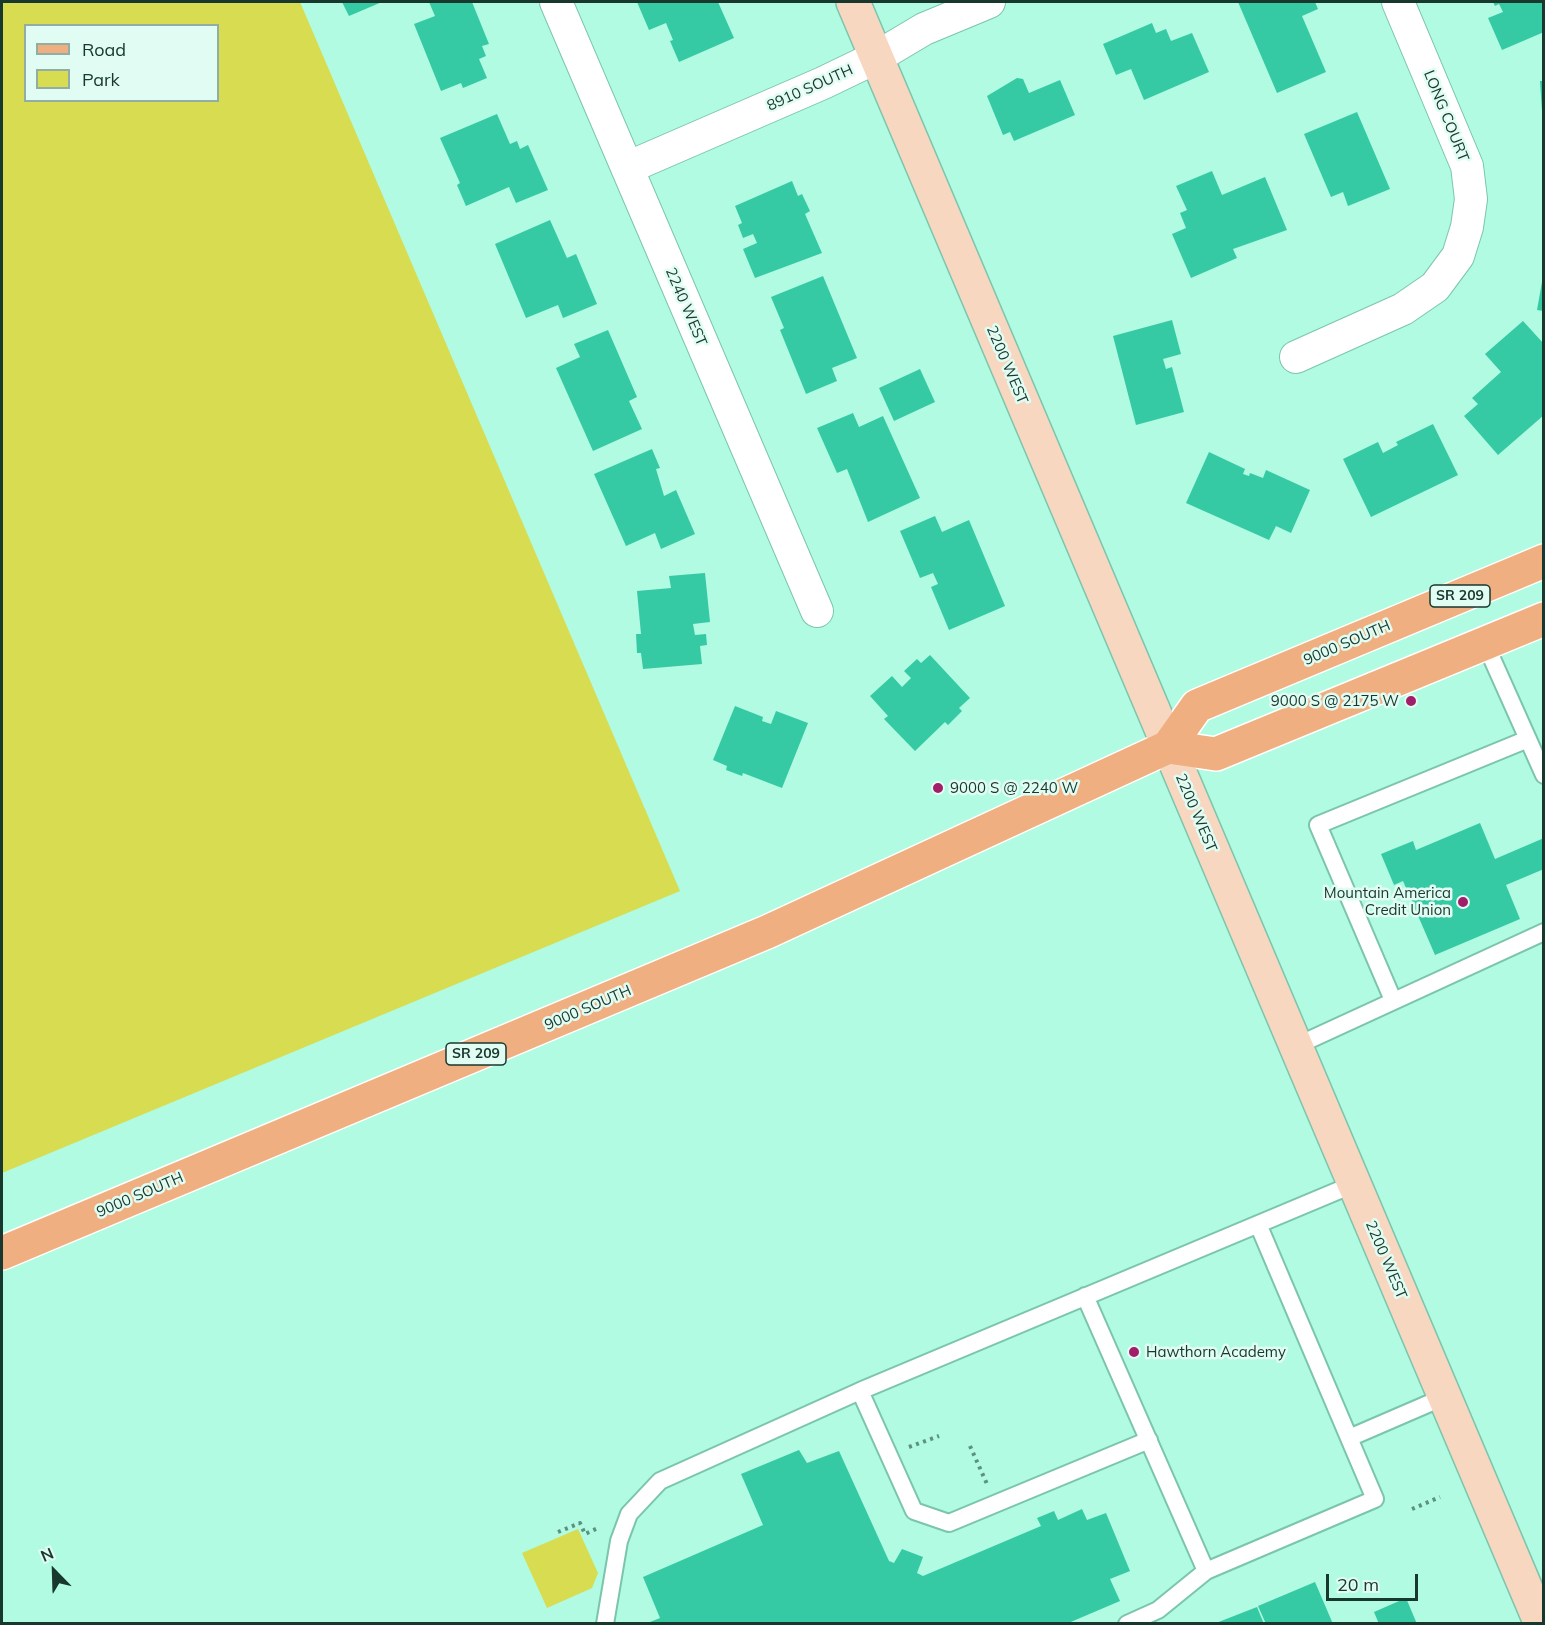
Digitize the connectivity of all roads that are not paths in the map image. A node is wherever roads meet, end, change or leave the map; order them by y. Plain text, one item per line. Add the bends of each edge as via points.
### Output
1 (556, 2) edge
2 (854, 2) edge
3 (989, 2) edge
4 (1398, 2) edge
5 (877, 57) junction
6 (627, 168) junction
7 (1296, 357) dead end
8 (1544, 561) edge
9 (817, 611) dead end
10 (1544, 619) edge
11 (1485, 643) junction
12 (1528, 739) junction
13 (1168, 747) junction
14 (1544, 775) edge
15 (1544, 932) edge
16 (1393, 1000) junction
17 (1296, 1046) junction
18 (1354, 1184) junction
19 (1258, 1224) junction
20 (2, 1253) edge
21 (1085, 1296) junction
22 (860, 1391) junction
23 (1444, 1396) junction
24 (1348, 1438) junction
25 (1149, 1440) junction
26 (1206, 1571) junction
27 (605, 1623) edge
28 (1127, 1623) edge
29 (1541, 1623) edge

1 - 6 street, 2240 WEST
2 - 5 street, 2200 WEST
3 - 5 street, 8910 SOUTH via 924,29
4 - 7 street, LONG COURT via 1467,166 1471,199 1467,227 1458,256 1435,287 1404,309
5 - 6 street, 8910 SOUTH
5 - 13 street, 2200 WEST
6 - 9 street, 2240 WEST
8 - 13 main road, 9000 SOUTH / SR 209 via 1197,706
10 - 11 main road
11 - 12 lane
11 - 13 main road via 1216,754
12 - 14 lane
12 - 16 lane via 1318,825
13 - 17 street, 2200 WEST
13 - 20 main road, 9000 SOUTH / SR 209 via 767,932
15 - 16 lane
16 - 17 lane
17 - 18 street, 2200 WEST
18 - 19 lane
18 - 23 street, 2200 WEST
19 - 21 lane
19 - 24 lane
21 - 22 lane
21 - 25 lane
22 - 25 lane via 914,1511 949,1522
22 - 27 lane via 660,1481 629,1514 619,1541
23 - 24 lane
23 - 29 street, 2200 WEST
24 - 26 lane via 1375,1499
25 - 26 lane
26 - 28 lane via 1158,1610

